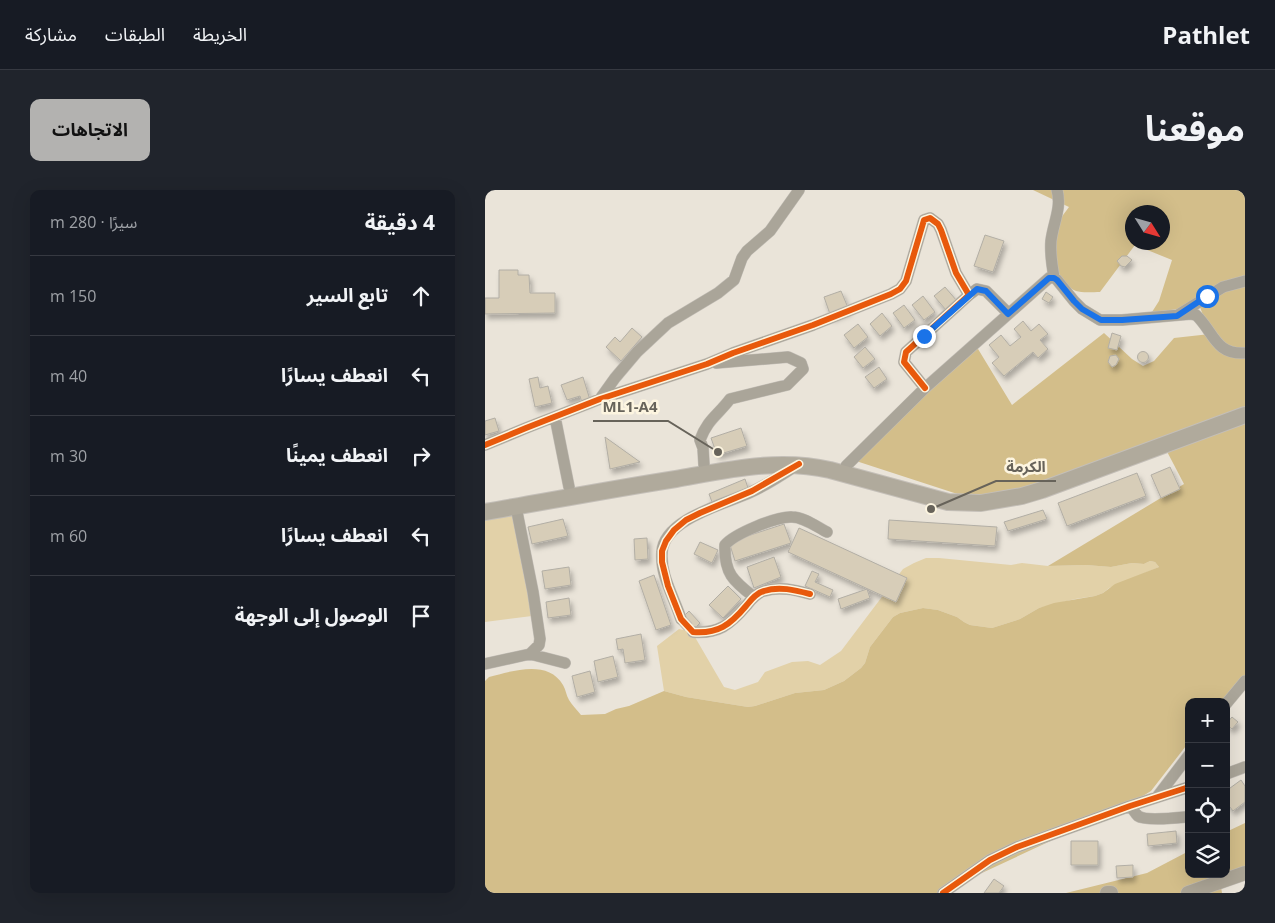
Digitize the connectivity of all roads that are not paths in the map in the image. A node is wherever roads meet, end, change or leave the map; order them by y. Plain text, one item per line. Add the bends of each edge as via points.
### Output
1 (799, 190) edge
2 (1057, 190) edge
3 (1054, 278) junction
4 (1245, 281) edge
5 (969, 295) junction
6 (1008, 314) junction
7 (1177, 316) junction
8 (1245, 353) edge
9 (707, 364) junction
10 (925, 388) junction
11 (600, 400) junction
12 (1245, 406) edge
13 (1245, 415) edge
14 (555, 417) junction
15 (485, 445) edge
16 (799, 464) junction
17 (703, 465) junction
18 (845, 466) junction
19 (569, 487) junction
20 (485, 503) edge
21 (516, 507) junction
22 (485, 512) edge
23 (827, 532) dead end
24 (810, 594) dead end
25 (754, 597) junction
26 (681, 619) tunnel mouth
27 (693, 632) dead end
28 (531, 654) junction
29 (565, 663) dead end
30 (485, 664) edge
31 (1245, 682) edge
32 (1230, 699) edge
33 (1185, 761) edge
34 (1245, 767) edge
35 (1230, 773) edge
36 (1186, 788) edge
37 (1157, 797) junction
38 (1130, 806) junction
39 (1185, 817) edge
40 (1245, 873) edge
41 (943, 893) edge
42 (1188, 893) edge

1 - 11 street via 770,231 747,251 734,280 668,323 637,352
2 - 3 street via 1059,211 1051,242
3 - 6 street via 1049,278
3 - 7 street via 1082,309 1101,320
4 - 7 street via 1223,287
5 - 6 street via 977,289 986,291
5 - 9 street via 955,273 938,224 930,218 924,220 906,281 900,289 880,300
5 - 10 street via 906,352 904,362
6 - 10 street
7 - 8 street via 1196,315 1222,349 1235,354
9 - 11 street
9 - 17 street via 788,357 801,363 803,369 787,385 730,399 702,433
10 - 18 street
11 - 14 street
12 - 18 highway via 1010,491 945,494
13 - 16 highway via 1041,490 981,504 924,497 867,479
14 - 15 street
14 - 19 street
16 - 21 highway via 749,467
16 - 26 street via 752,491 700,513 674,530 662,551 662,562
17 - 18 highway via 781,456
17 - 19 highway
19 - 20 highway
21 - 22 highway
21 - 28 street via 540,632 539,645
23 - 25 street via 801,518 791,517 753,528 730,539 725,545 726,568 739,586
24 - 25 street via 788,588 762,591
25 - 27 street via 725,626 707,633
28 - 29 street
28 - 30 street
31 - 32 street
33 - 37 street
34 - 35 street
36 - 37 street
37 - 38 street
38 - 39 street via 1143,818
38 - 41 street via 1017,847 982,865
40 - 42 main road

